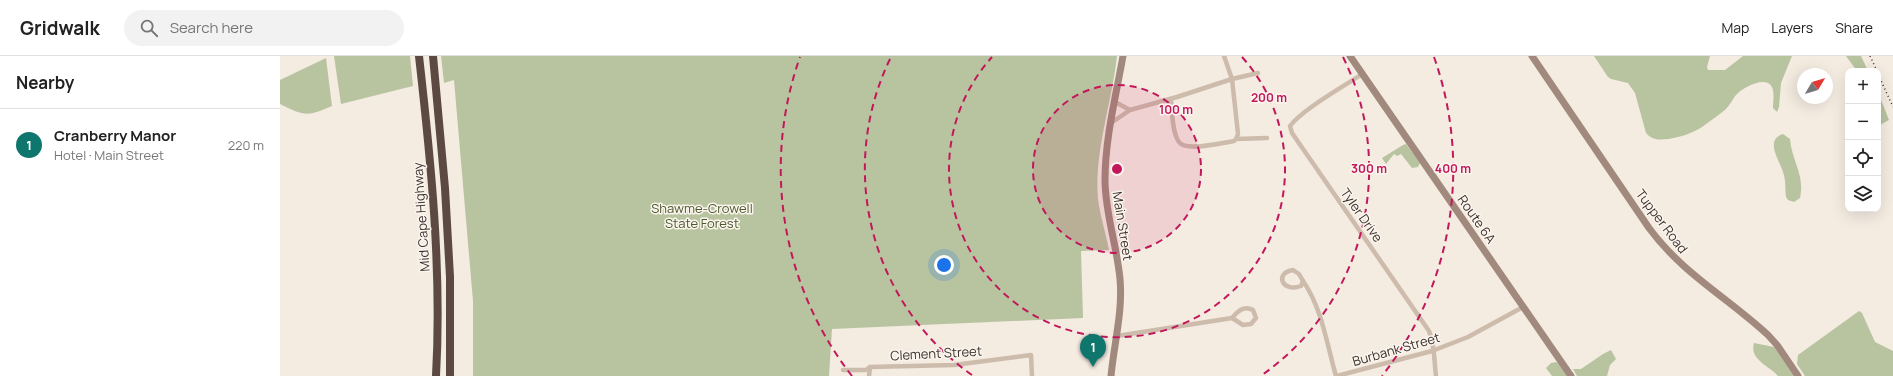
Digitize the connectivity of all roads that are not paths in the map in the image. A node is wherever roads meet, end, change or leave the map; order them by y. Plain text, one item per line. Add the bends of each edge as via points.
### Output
1 (419, 56) edge
2 (433, 56) edge
3 (1123, 56) edge
4 (1224, 56) edge
5 (1350, 56) edge
6 (1532, 56) edge
7 (1258, 73) dead end
8 (1362, 74) junction
9 (1232, 79) junction
10 (1171, 99) junction
11 (1115, 102) junction
12 (1130, 110) junction
13 (1111, 123) junction
14 (1267, 138) dead end
15 (1236, 139) junction
16 (1303, 281) junction
17 (1523, 307) junction
18 (1232, 318) junction
19 (1117, 336) junction
20 (1432, 352) junction
21 (870, 367) junction
22 (843, 370) dead end
23 (436, 376) edge
24 (450, 376) edge
25 (869, 376) edge
26 (1032, 376) edge
27 (1111, 376) edge
28 (1337, 376) edge
29 (1436, 376) edge
30 (1572, 376) edge
31 (1798, 376) edge

1 - 23 highway, Mid Cape Highway via 435,251
2 - 24 highway, Mid Cape Highway via 450,277
3 - 11 main road, Main Street
4 - 9 street
5 - 8 main road, Route 6A
6 - 31 main road, Tupper Road via 1668,252 1688,272 1768,335
7 - 9 street
8 - 17 main road, Route 6A
8 - 20 street, Tyler Drive via 1290,126 1292,133 1429,331 1434,342
9 - 10 street
9 - 15 street via 1238,134
10 - 12 street
10 - 15 street via 1175,133 1183,145 1214,145
11 - 12 street
11 - 13 main road, Main Street
12 - 13 street
13 - 19 main road, Main Street via 1105,186 1120,280
14 - 15 street
16 - 16 street via 1301,286 1294,289 1283,284 1282,279 1287,271 1293,270
16 - 28 street via 1318,311
17 - 20 street, Burbank Street via 1468,337
17 - 30 main road, Route 6A
18 - 18 street via 1243,308 1248,307 1253,310 1256,318 1251,324 1244,325
18 - 19 street
19 - 27 main road, Main Street
20 - 28 street, Burbank Street
20 - 29 street, Tyler Drive
21 - 22 street, Clement Street via 866,370
21 - 25 street
21 - 26 street, Clement Street via 954,365 1031,355

